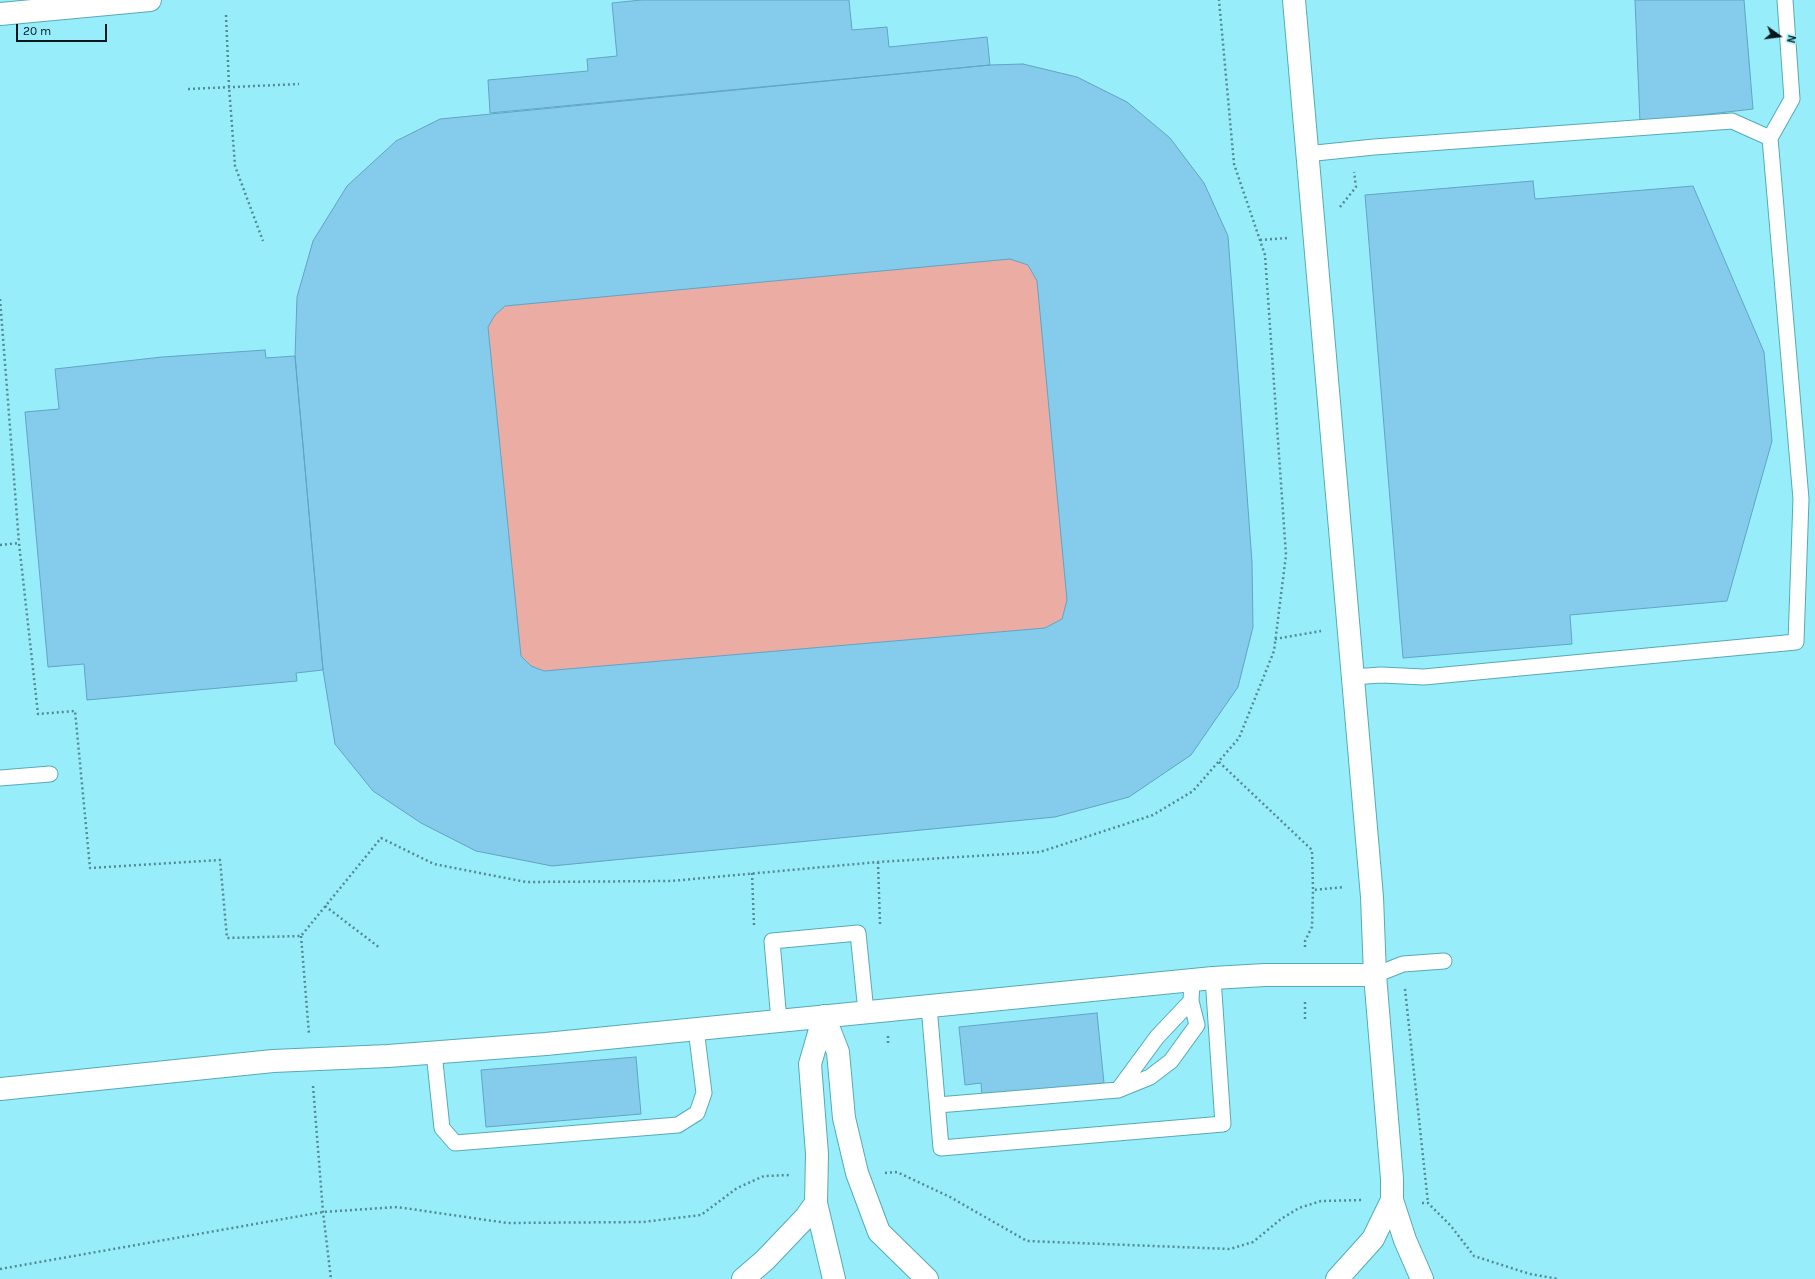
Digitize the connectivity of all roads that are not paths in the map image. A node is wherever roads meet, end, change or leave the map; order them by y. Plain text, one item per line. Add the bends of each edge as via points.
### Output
1 (150, 0) edge
2 (1294, 0) edge
3 (1785, 0) edge
4 (91, 2) edge
5 (0, 14) edge
6 (1770, 138) junction
7 (1306, 154) junction
8 (1352, 677) junction
9 (50, 774) dead end
10 (0, 778) edge
11 (1444, 961) dead end
12 (1375, 974) junction
13 (1213, 978) junction
14 (1192, 991) junction
15 (929, 1006) junction
16 (866, 1012) junction
17 (824, 1016) junction
18 (778, 1021) junction
19 (696, 1029) junction
20 (434, 1053) junction
21 (0, 1090) edge
22 (1118, 1090) junction
23 (938, 1105) junction
24 (1392, 1200) junction
25 (816, 1203) junction
26 (743, 1279) edge
27 (834, 1279) edge
28 (927, 1279) edge
29 (1337, 1279) edge
30 (1422, 1279) edge

1 - 4 street
2 - 7 street
3 - 6 lane via 1792,99
4 - 5 street
6 - 7 lane via 1732,121
6 - 8 lane via 1801,499 1796,642 1424,677
7 - 8 street
8 - 12 street via 1371,884
9 - 10 lane
11 - 12 lane via 1403,964
12 - 13 street
12 - 24 street
13 - 14 street
13 - 23 lane via 1222,1124 941,1148
14 - 15 street
14 - 22 lane
14 - 22 lane via 1198,1024 1171,1061 1150,1077
15 - 16 street
15 - 23 lane
16 - 17 street
16 - 18 lane via 858,934 772,941
17 - 18 street
17 - 25 street via 810,1064 817,1173
17 - 28 street via 838,1052 844,1118 857,1173 879,1232
18 - 19 street
19 - 20 street
19 - 20 lane via 704,1094 697,1113 678,1125 455,1143 442,1128
20 - 21 street via 273,1061
22 - 23 lane
24 - 29 street via 1373,1239
24 - 30 street via 1405,1240
25 - 26 street via 765,1260
25 - 27 street

